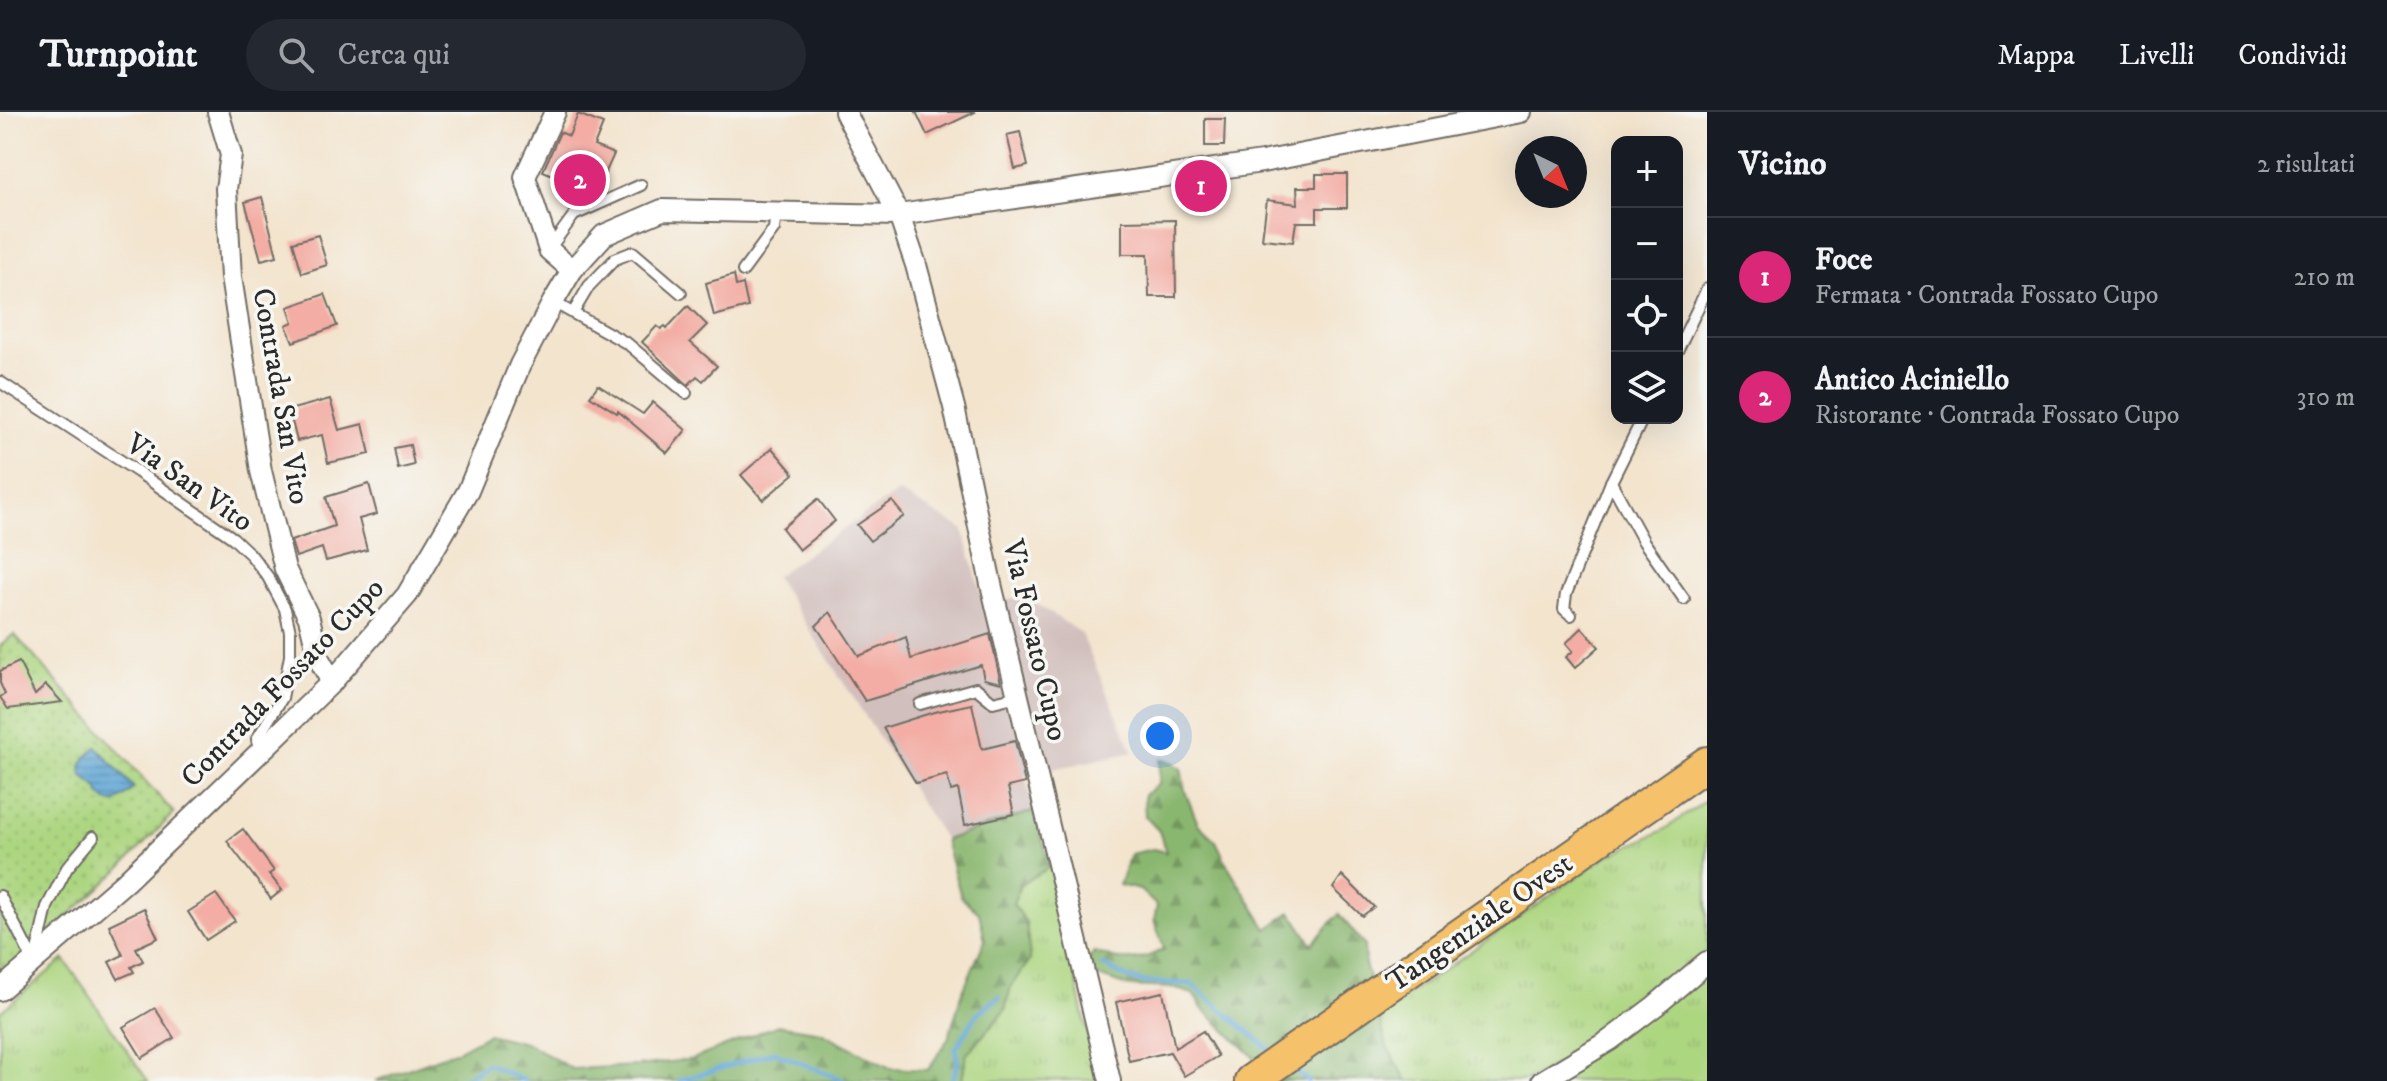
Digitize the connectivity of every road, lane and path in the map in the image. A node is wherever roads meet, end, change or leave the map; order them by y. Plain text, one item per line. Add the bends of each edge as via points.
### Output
1 (218, 112) edge
2 (555, 112) edge
3 (845, 112) edge
4 (1521, 112) edge
5 (641, 185) dead end
6 (776, 212) junction
7 (899, 215) junction
8 (549, 250) junction
9 (572, 270) junction
10 (743, 271) dead end
11 (1707, 289) edge
12 (681, 293) dead end
13 (553, 302) junction
14 (573, 313) junction
15 (1683, 339) edge
16 (0, 382) edge
17 (686, 393) dead end
18 (1640, 424) edge
19 (1611, 482) junction
20 (1684, 599) dead end
21 (1571, 615) dead end
22 (332, 682) junction
23 (1018, 696) junction
24 (920, 704) dead end
25 (259, 753) junction
26 (1707, 763) edge
27 (93, 837) dead end
28 (0, 896) edge
29 (34, 962) junction
30 (1707, 962) edge
31 (0, 990) edge
32 (1110, 1081) edge
33 (1251, 1081) edge
34 (1542, 1081) edge

1 - 22 street, Contrada San Vito via 231,155 226,189 231,277 261,471 285,569
2 - 8 street via 525,177
3 - 7 street
4 - 7 street, Contrada Fossato Cupo via 1262,162
5 - 8 lane via 574,215
6 - 7 street, Contrada Fossato Cupo
6 - 9 street, Contrada Fossato Cupo via 662,210 604,235
6 - 10 lane via 774,229
7 - 23 street, Via Fossato Cupo via 954,407
8 - 9 street
9 - 13 street, Contrada Fossato Cupo
11 - 15 lane
12 - 14 lane via 633,252 615,259
13 - 14 lane
13 - 22 street, Contrada Fossato Cupo via 520,365 468,491 407,595
14 - 17 lane via 628,344
16 - 25 lane, Via San Vito via 233,538 268,577 285,609 290,656 282,698 257,739
18 - 19 lane
19 - 20 lane
19 - 21 lane via 1566,594 1564,609
22 - 25 street, Contrada Fossato Cupo
23 - 24 lane via 993,702 976,688
23 - 32 street, Via Fossato Cupo
25 - 29 street, Contrada Fossato Cupo
26 - 33 main road, Tangenziale Ovest
27 - 29 lane via 67,868 47,907
28 - 29 lane
29 - 31 street, Contrada Fossato Cupo
30 - 34 street via 1610,1040

